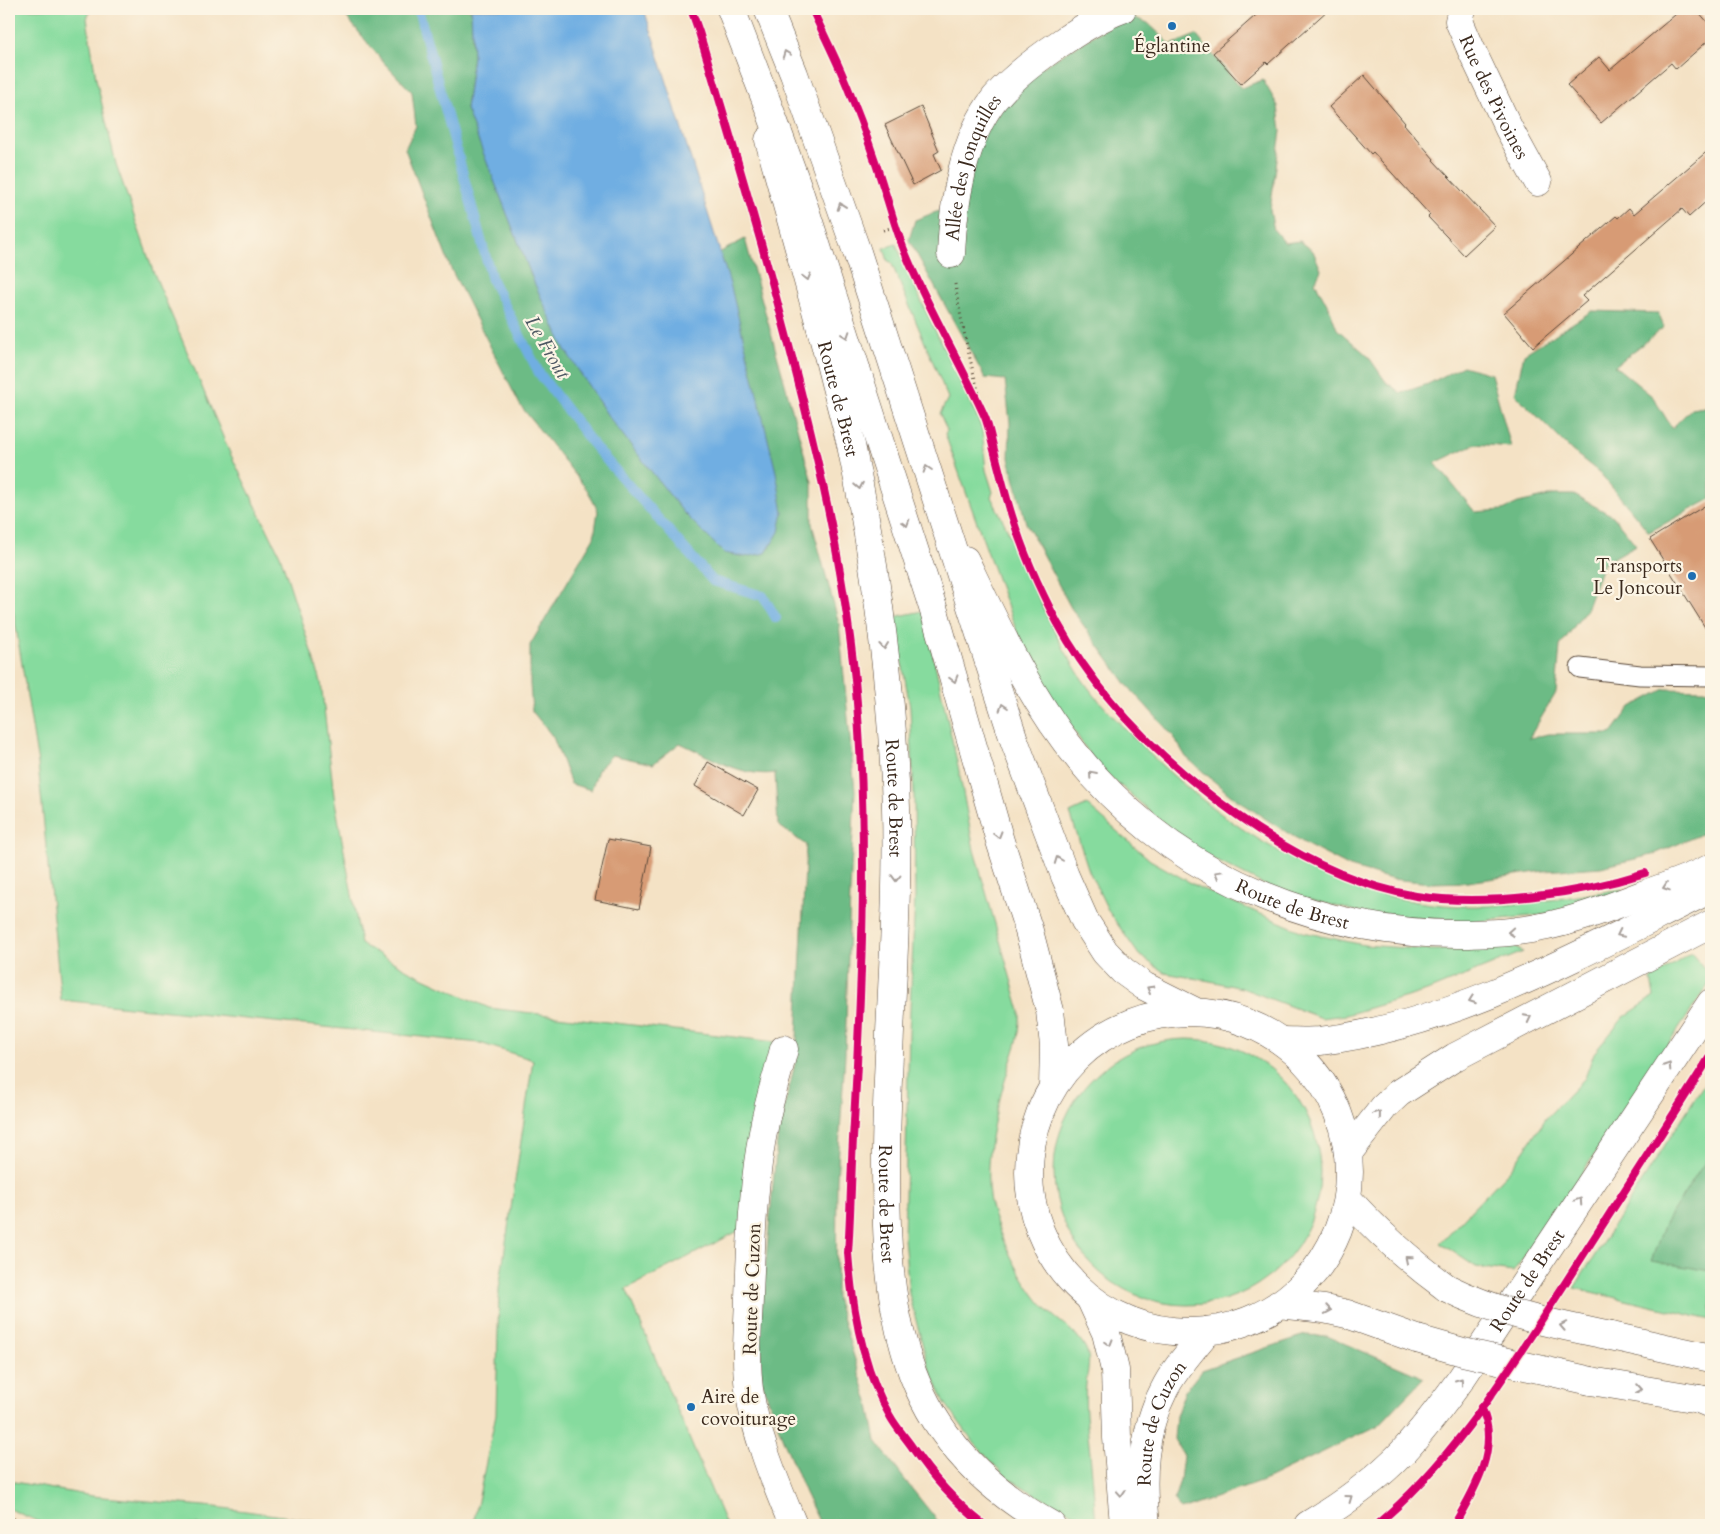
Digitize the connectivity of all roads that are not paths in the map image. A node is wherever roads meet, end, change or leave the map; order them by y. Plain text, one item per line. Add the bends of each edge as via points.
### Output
1 (768, 9) edge
2 (1122, 9) edge
3 (1462, 9) edge
4 (735, 18) edge
5 (1538, 182) dead end
6 (951, 254) road end
7 (939, 505) junction
8 (1580, 668) dead end
9 (1711, 676) edge
10 (1711, 868) edge
11 (1711, 889) edge
12 (1711, 924) edge
13 (1711, 1003) edge
14 (1194, 1012) junction
15 (1282, 1041) junction
16 (784, 1049) dead end
17 (1053, 1088) junction
18 (1348, 1153) junction
19 (1347, 1198) junction
20 (1090, 1298) junction
21 (1279, 1304) junction
22 (1207, 1331) junction
23 (1711, 1358) edge
24 (1707, 1402) edge
25 (1131, 1464) junction
26 (793, 1525) edge
27 (1051, 1525) edge
28 (1124, 1525) edge
29 (1146, 1525) edge
30 (1308, 1525) edge

7 -> 1 main road, Route de Brest via 860,262
2 - 6 main road, Allée des Jonquilles via 1102,17 1047,52 1018,76 986,112 967,157 957,194
3 - 5 main road, Rue des Pivoines via 1460,21 1470,49
4 -> 17 main road, Route de Brest via 798,188 935,614 1050,1011 1054,1045
4 -> 27 main road, Route de Brest via 850,442 870,543 886,661 896,856 886,1212 897,1317 904,1350 916,1382 948,1437 968,1464 1000,1492
10 -> 7 main road, Route de Brest via 1590,915 1516,932 1462,934 1394,931 1344,922 1287,905 1226,878 1168,844 1138,821 1068,744 1021,674
14 -> 7 main road, Route de Brest via 1123,971 1105,952 1085,921 1064,876 1014,740
8 - 9 lane via 1640,675
11 -> 15 main road via 1567,960 1425,1018 1352,1036 1318,1041
18 -> 12 main road via 1399,1092 1455,1057
30 -> 13 main road, Route de Brest via 1373,1479 1432,1419
14 - 15 main road via 1240,1020
14 - 17 main road via 1161,1014 1128,1024 1099,1040 1073,1061
15 - 18 main road via 1314,1072 1337,1110
16 - 26 main road, Route de Cuzon via 765,1121 758,1168 747,1348 749,1388 757,1427
17 - 20 main road via 1033,1136 1030,1188 1034,1213 1056,1260 1071,1281
18 - 19 main road
19 - 21 main road via 1334,1239 1311,1275
23 -> 19 main road, bridge via 1492,1308 1447,1288 1397,1250
20 - 22 main road via 1116,1315 1145,1326 1176,1332
20 -> 25 main road, Route de Cuzon via 1106,1333 1114,1363
21 - 22 main road via 1245,1322
21 -> 24 main road, bridge via 1347,1314 1463,1352 1591,1381
22 - 25 main road, Route de Cuzon via 1164,1388 1146,1444
25 -> 28 main road, Route de Cuzon
25 - 29 main road, Route de Cuzon via 1143,1491

